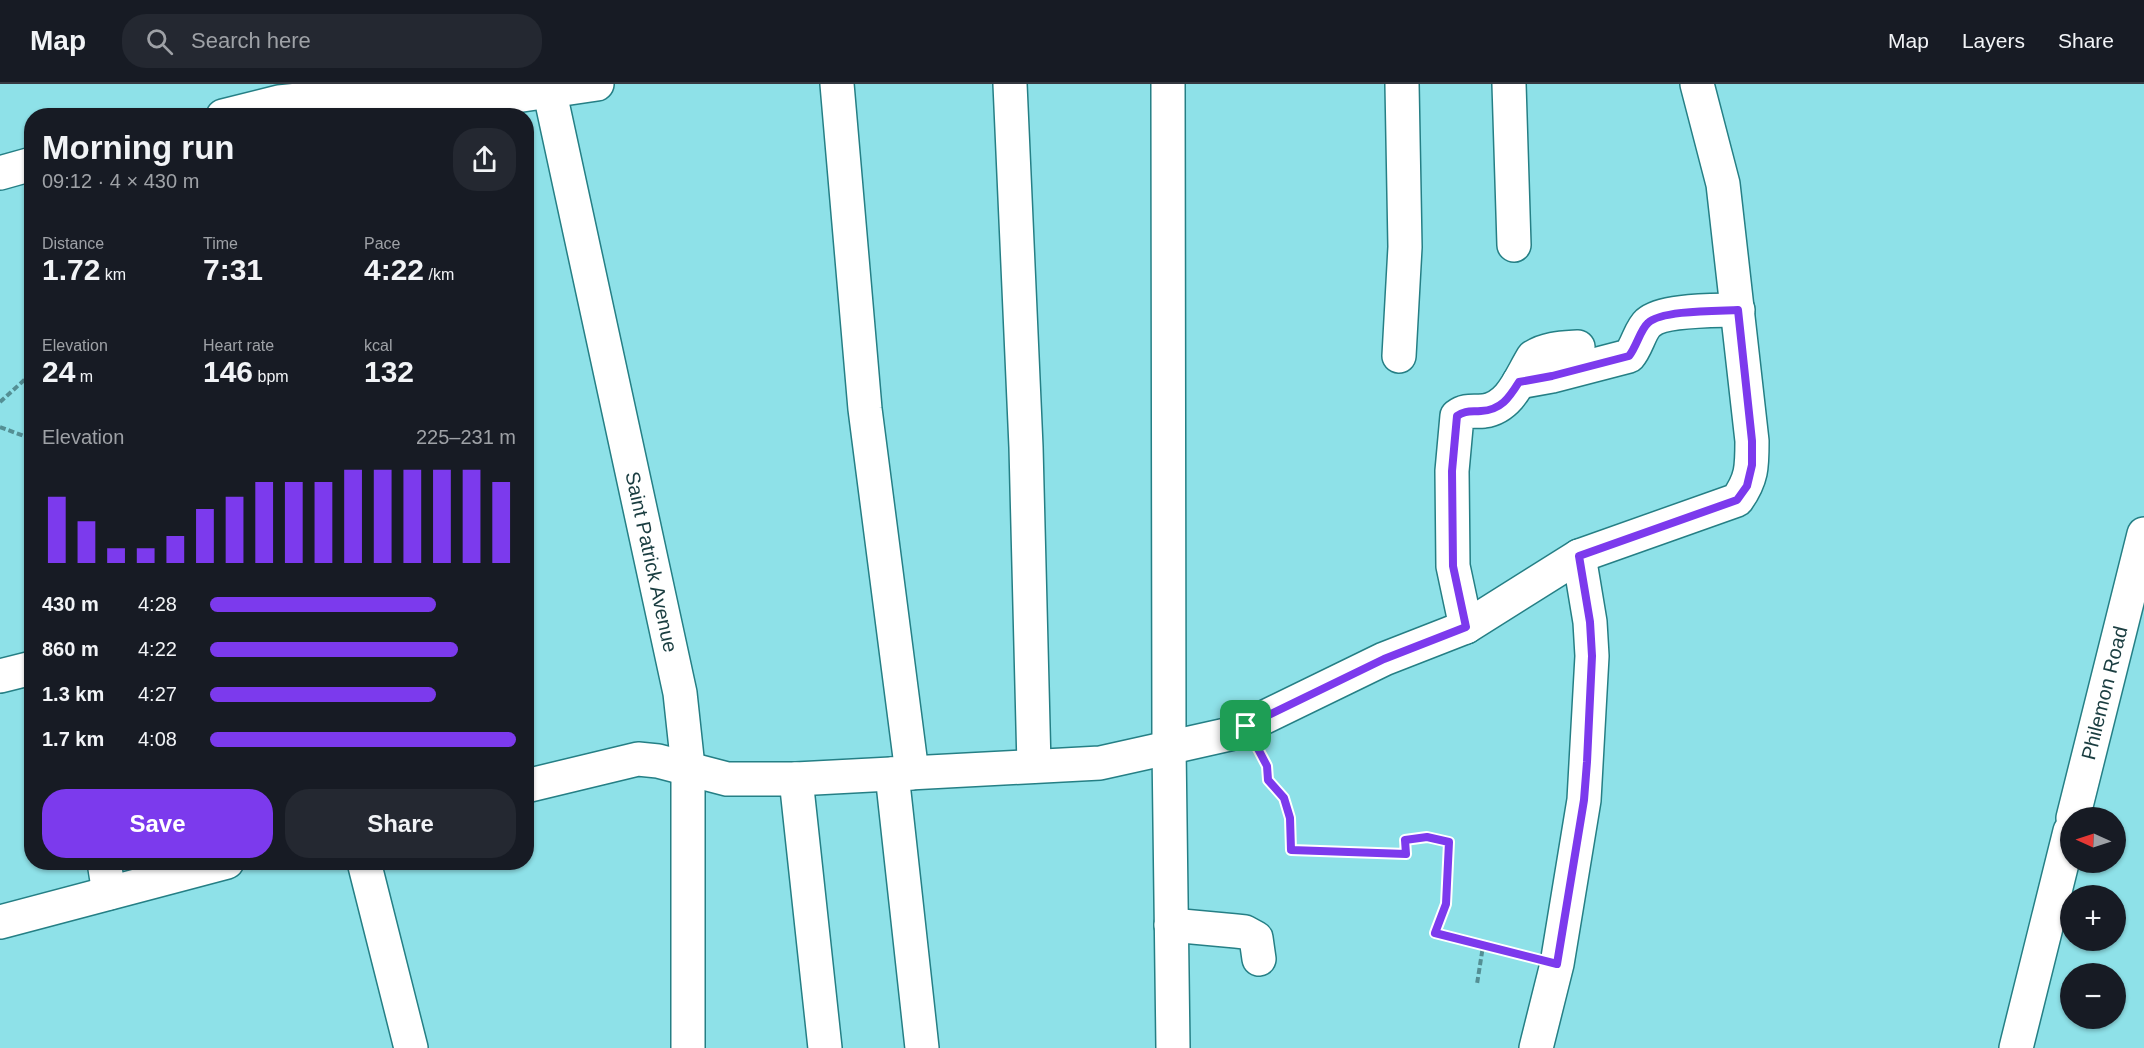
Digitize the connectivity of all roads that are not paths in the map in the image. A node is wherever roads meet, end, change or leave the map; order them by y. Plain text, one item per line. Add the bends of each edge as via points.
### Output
1 (597, 84) edge
2 (837, 84) edge
3 (1010, 84) edge
4 (1168, 84) edge
5 (1402, 84) edge
6 (1509, 84) edge
7 (1697, 84) edge
8 (548, 87) edge
9 (274, 108) edge
10 (24, 166) edge
11 (0, 172) edge
12 (1514, 245) dead end
13 (1738, 310) junction
14 (1578, 347) dead end
15 (1399, 356) dead end
16 (1519, 382) junction
17 (2144, 534) edge
18 (1579, 556) junction
19 (1466, 627) junction
20 (24, 670) edge
21 (0, 676) edge
22 (1169, 747) junction
23 (1034, 766) junction
24 (688, 768) junction
25 (902, 773) junction
26 (796, 778) junction
27 (534, 784) edge
28 (2076, 807) edge
29 (166, 870) edge
30 (366, 870) edge
31 (2060, 871) edge
32 (106, 878) edge
33 (0, 922) edge
34 (1172, 925) junction
35 (1259, 959) dead end
36 (411, 1048) edge
37 (688, 1048) edge
38 (825, 1048) edge
39 (922, 1048) edge
40 (1173, 1048) edge
41 (1536, 1048) edge
42 (2016, 1048) edge

1 - 8 street
2 - 25 street
3 - 23 street via 1026,447
4 - 22 street
5 - 15 street via 1405,247
6 - 12 street
7 - 13 street via 1723,184
8 - 9 street via 494,99 307,99
8 - 24 street, Saint Patrick Avenue via 680,693
10 - 11 street
13 - 16 street via 1670,314 1649,321 1629,356
13 - 18 street via 1752,441 1747,486 1737,500
14 - 16 street via 1539,353
16 - 19 street via 1504,403 1493,409 1460,413 1455,422 1453,566
17 - 28 street, Philemon Road
18 - 19 street
18 - 41 street via 1592,656 1584,800 1557,964
19 - 22 street via 1384,659 1230,734
20 - 21 street
22 - 23 street via 1100,763
22 - 34 street
23 - 25 street
24 - 26 street via 728,779
24 - 27 street via 638,759
24 - 37 street, Saint Patrick Avenue
25 - 26 street
25 - 39 street
26 - 38 street
29 - 32 street
30 - 36 street
31 - 42 street
32 - 33 street
34 - 35 street via 1245,932 1256,938
34 - 40 street

